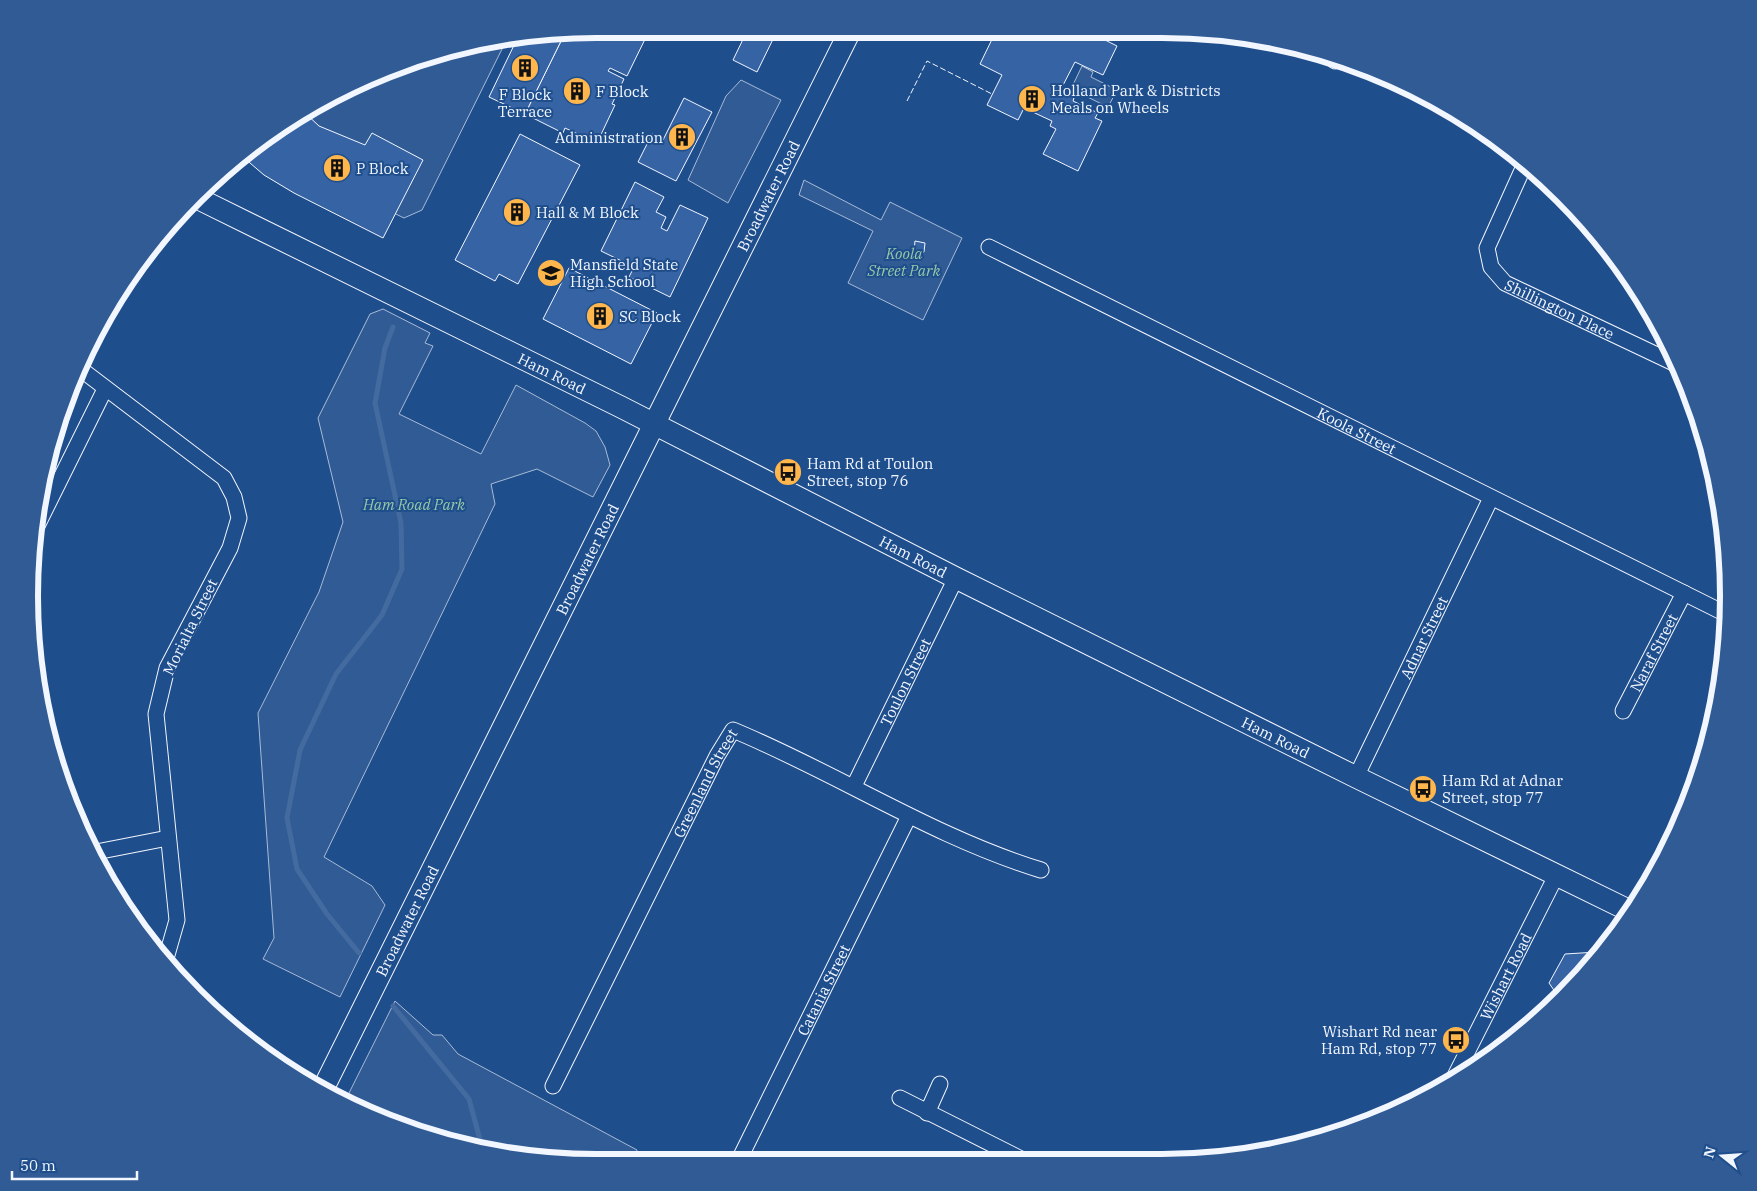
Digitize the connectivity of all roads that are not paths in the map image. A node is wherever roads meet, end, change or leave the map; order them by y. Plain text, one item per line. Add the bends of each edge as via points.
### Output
1 (847, 37) edge
2 (1522, 170) edge
3 (202, 200) edge
4 (989, 247) dead end
5 (1667, 360) edge
6 (85, 372) edge
7 (105, 388) junction
8 (654, 423) junction
9 (1491, 498) junction
10 (44, 512) edge
11 (956, 578) junction
12 (1684, 593) junction
13 (1719, 611) edge
14 (1623, 711) dead end
15 (1356, 777) junction
16 (854, 786) junction
17 (909, 816) junction
18 (168, 838) junction
19 (100, 851) edge
20 (1041, 870) dead end
21 (1556, 874) junction
22 (1624, 908) edge
23 (168, 953) edge
24 (1460, 1067) edge
25 (326, 1084) edge
26 (940, 1084) dead end
27 (553, 1086) dead end
28 (900, 1098) dead end
29 (928, 1113) junction
30 (742, 1154) edge
31 (1011, 1154) edge

1 - 8 street, Broadwater Road
2 - 5 street, Shillington Place via 1487,248 1491,267 1505,283
3 - 8 street, Ham Road
4 - 9 street, Koola Street
6 - 7 street, Morialta Street
7 - 10 street
7 - 18 street, Morialta Street via 224,478 234,497 239,518 230,548 167,668 156,714
8 - 11 street, Ham Road
8 - 25 street, Broadwater Road
9 - 12 street, Koola Street
9 - 15 street, Adnar Street
11 - 15 street, Ham Road
11 - 16 street, Toulon Street
12 - 13 street, Koola Street
12 - 14 street, Naraf Street
15 - 21 street, Ham Road
16 - 17 street, Greenland Street
16 - 27 street, Greenland Street via 733,730 717,756
17 - 20 street, Greenland Street via 1017,863
17 - 30 street, Catania Street
18 - 19 street
18 - 23 street, Morialta Street via 177,920
21 - 22 street, Ham Road
21 - 24 street, Wishart Road
26 - 29 street
28 - 29 street
29 - 31 street

